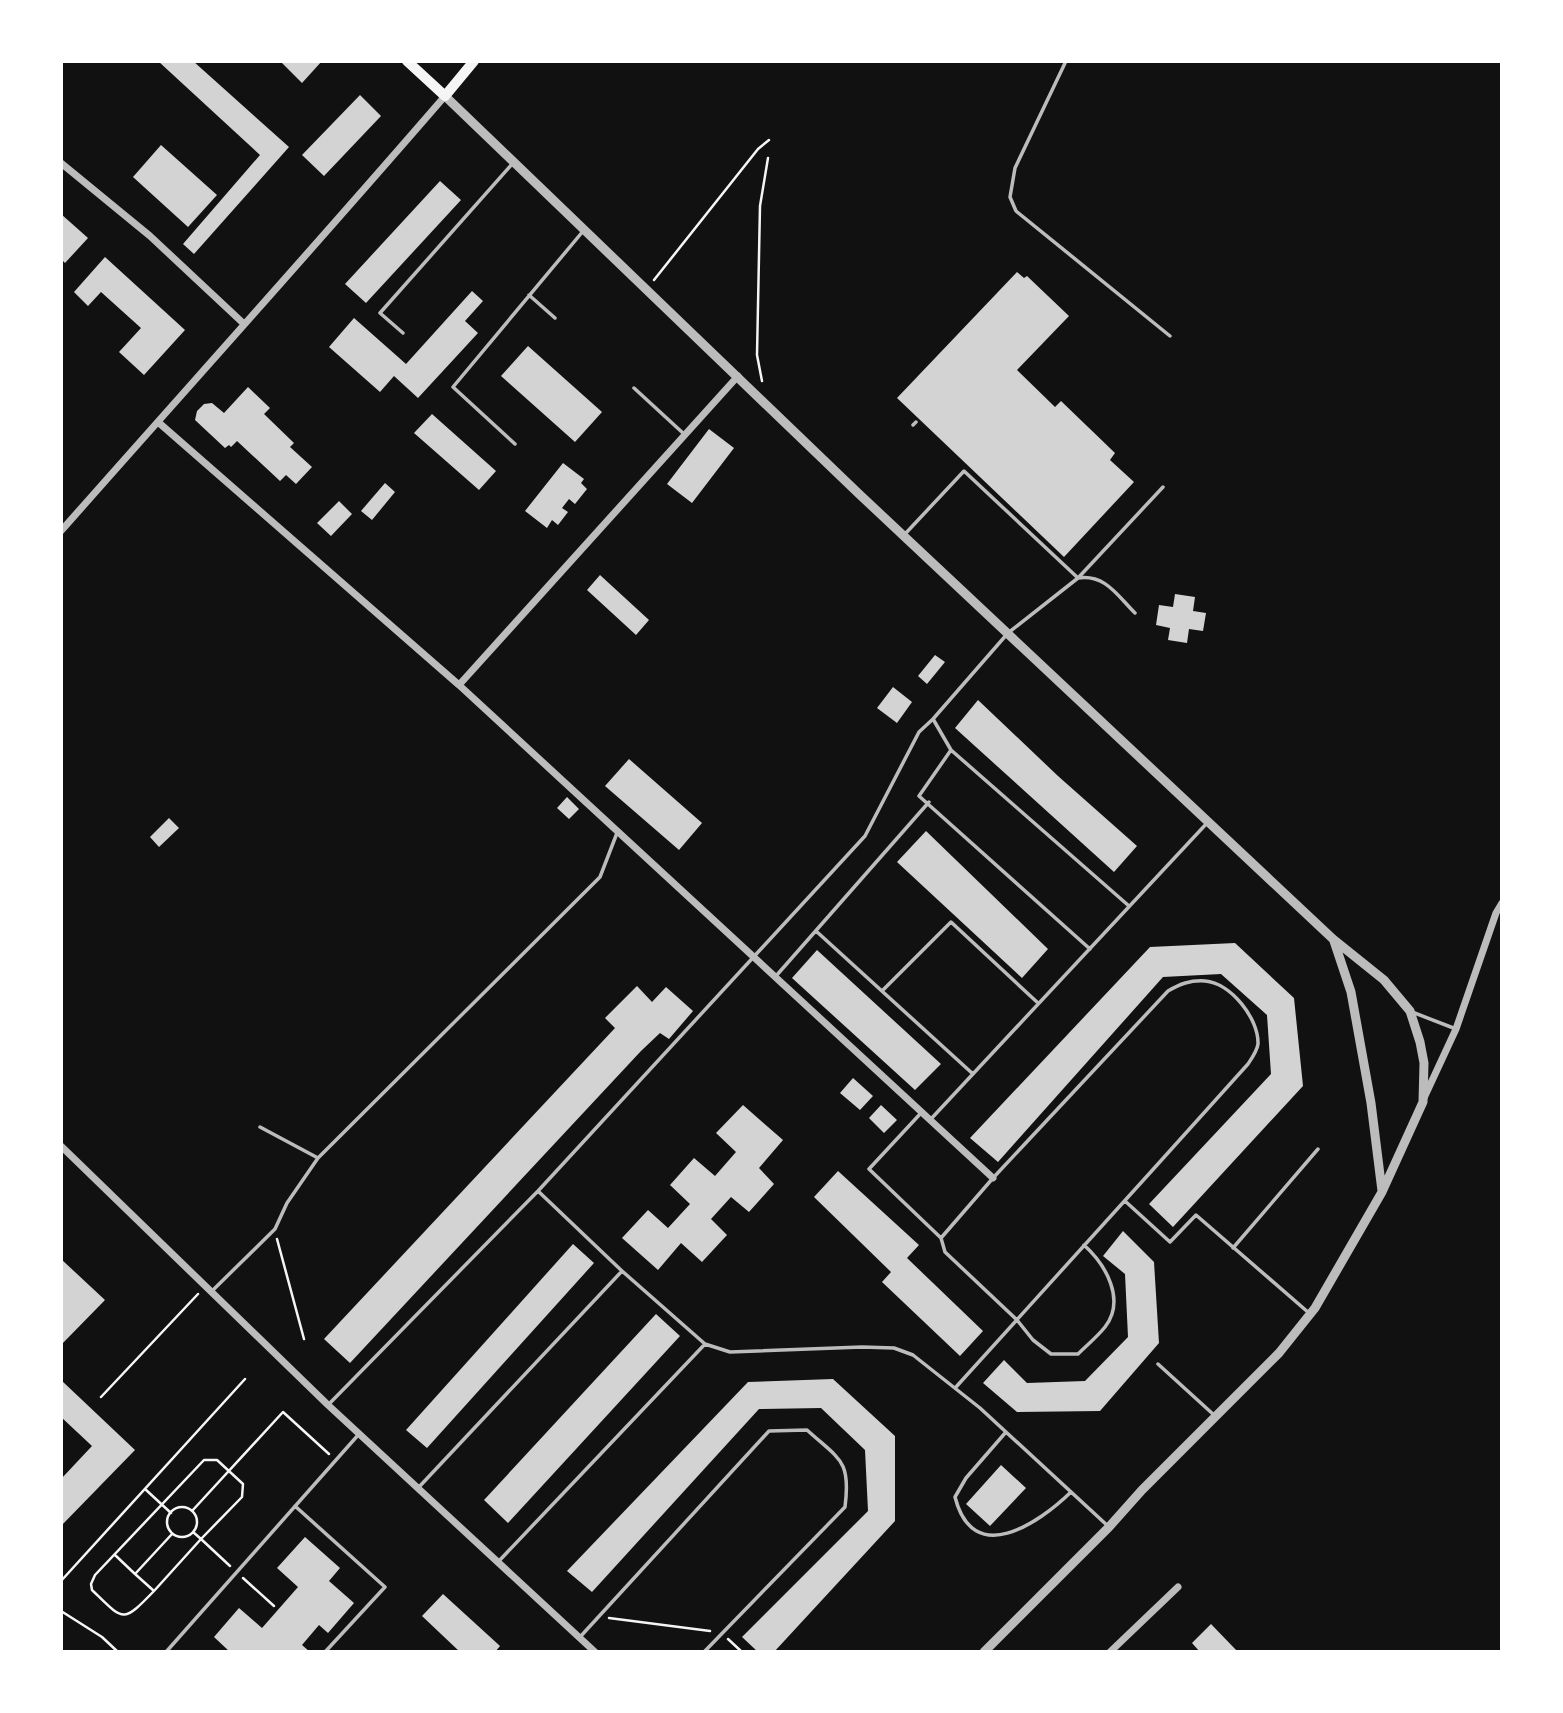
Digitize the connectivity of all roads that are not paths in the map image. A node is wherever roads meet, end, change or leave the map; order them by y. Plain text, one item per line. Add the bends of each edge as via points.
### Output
1 (407, 61) edge
2 (474, 61) edge
3 (1066, 61) edge
4 (445, 96) junction
5 (514, 162) junction
6 (61, 163) edge
7 (584, 230) junction
8 (529, 295) junction
9 (555, 318) dead end
10 (243, 323) junction
11 (403, 333) dead end
12 (1170, 335) dead end
13 (738, 376) junction
14 (634, 388) dead end
15 (158, 422) junction
16 (684, 434) junction
17 (515, 444) dead end
18 (1163, 487) dead end
19 (61, 531) edge
20 (903, 535) junction
21 (1078, 578) junction
22 (1135, 612) dead end
23 (1008, 633) junction
24 (459, 685) junction
25 (933, 719) junction
26 (951, 750) junction
27 (929, 802) junction
28 (1208, 821) junction
29 (617, 831) junction
30 (1502, 903) edge
31 (1129, 906) junction
32 (816, 930) junction
33 (1333, 939) junction
34 (1090, 949) junction
35 (755, 958) junction
36 (776, 976) junction
37 (883, 990) junction
38 (1038, 1003) junction
39 (1410, 1011) junction
40 (1456, 1029) junction
41 (973, 1074) junction
42 (1423, 1102) junction
43 (922, 1112) junction
44 (930, 1120) junction
45 (260, 1127) dead end
46 (61, 1146) edge
47 (1318, 1149) dead end
48 (318, 1158) junction
49 (993, 1178) junction
50 (538, 1191) junction
51 (1382, 1192) junction
52 (1125, 1201) junction
53 (941, 1238) junction
54 (1084, 1245) junction
55 (1233, 1248) junction
56 (622, 1271) junction
57 (208, 1289) junction
58 (1310, 1314) junction
59 (1017, 1320) junction
60 (705, 1345) junction
61 (1158, 1364) dead end
62 (956, 1387) junction
63 (328, 1405) junction
64 (1216, 1417) junction
65 (1006, 1432) junction
66 (359, 1434) junction
67 (419, 1487) junction
68 (1071, 1492) junction
69 (295, 1506) junction
70 (1109, 1527) junction
71 (498, 1562) junction
72 (1178, 1587) dead end
73 (578, 1638) junction
74 (166, 1652) edge
75 (325, 1652) edge
76 (595, 1652) edge
77 (704, 1652) edge
78 (984, 1652) edge
79 (1110, 1652) edge

1 - 4 main road
2 - 4 main road
3 - 12 lane via 1015,168 1010,197 1017,211
4 - 5 street
4 - 10 street
5 - 7 street
5 - 11 lane via 380,313
6 - 10 street via 150,236
7 - 8 lane
7 - 13 street
8 - 9 lane
8 - 17 lane via 453,387
10 - 15 street
13 - 16 street
13 - 20 street
14 - 16 lane
15 - 19 street
15 - 24 street
16 - 24 street
18 - 21 lane
20 - 21 lane via 964,471
20 - 23 street
21 - 22 lane via 1092,576 1103,581
21 - 23 lane
23 - 25 lane
23 - 28 street
24 - 29 street
25 - 26 lane
25 - 35 lane via 919,732 865,836
26 - 27 lane via 919,796
26 - 31 lane
27 - 32 lane
27 - 34 lane
28 - 31 lane
28 - 33 street
29 - 35 street
29 - 48 lane via 600,877
30 - 40 street
31 - 34 lane
32 - 36 lane
32 - 37 lane
33 - 39 street via 1384,980
33 - 51 street via 1351,992
34 - 38 lane
35 - 36 street
35 - 50 lane
36 - 43 street
37 - 38 lane via 951,922
37 - 41 lane
38 - 41 lane
39 - 40 lane
39 - 42 street via 1424,1063
40 - 42 street
41 - 44 lane
42 - 51 street
43 - 44 street
43 - 53 lane via 869,1170
44 - 49 street
45 - 48 lane
46 - 57 street
47 - 55 lane
48 - 57 lane via 275,1229
49 - 52 lane via 1168,991 1184,982 1207,981 1247,1009 1258,1047 1248,1064
49 - 53 lane
50 - 56 lane
50 - 63 lane
51 - 58 street
52 - 54 lane
52 - 55 lane via 1170,1242 1196,1215
53 - 59 lane via 944,1252
54 - 59 lane
54 - 59 lane via 1098,1257 1112,1286 1115,1309 1106,1326 1078,1354 1051,1354
55 - 58 lane
56 - 60 lane
56 - 67 lane
57 - 63 street
58 - 64 street
59 - 62 lane
60 - 62 lane via 730,1352 894,1348 913,1355
60 - 71 lane
61 - 64 lane
62 - 65 lane
63 - 66 street
64 - 70 street
65 - 68 lane
65 - 68 lane via 955,1497 960,1516 978,1533 998,1536 1025,1528
66 - 67 street
66 - 69 lane
67 - 71 street
68 - 70 lane
69 - 74 lane
69 - 75 lane via 386,1587
70 - 78 street
71 - 73 street
72 - 79 street
73 - 76 street
73 - 77 lane via 769,1431 807,1430 842,1461 848,1484 845,1507

